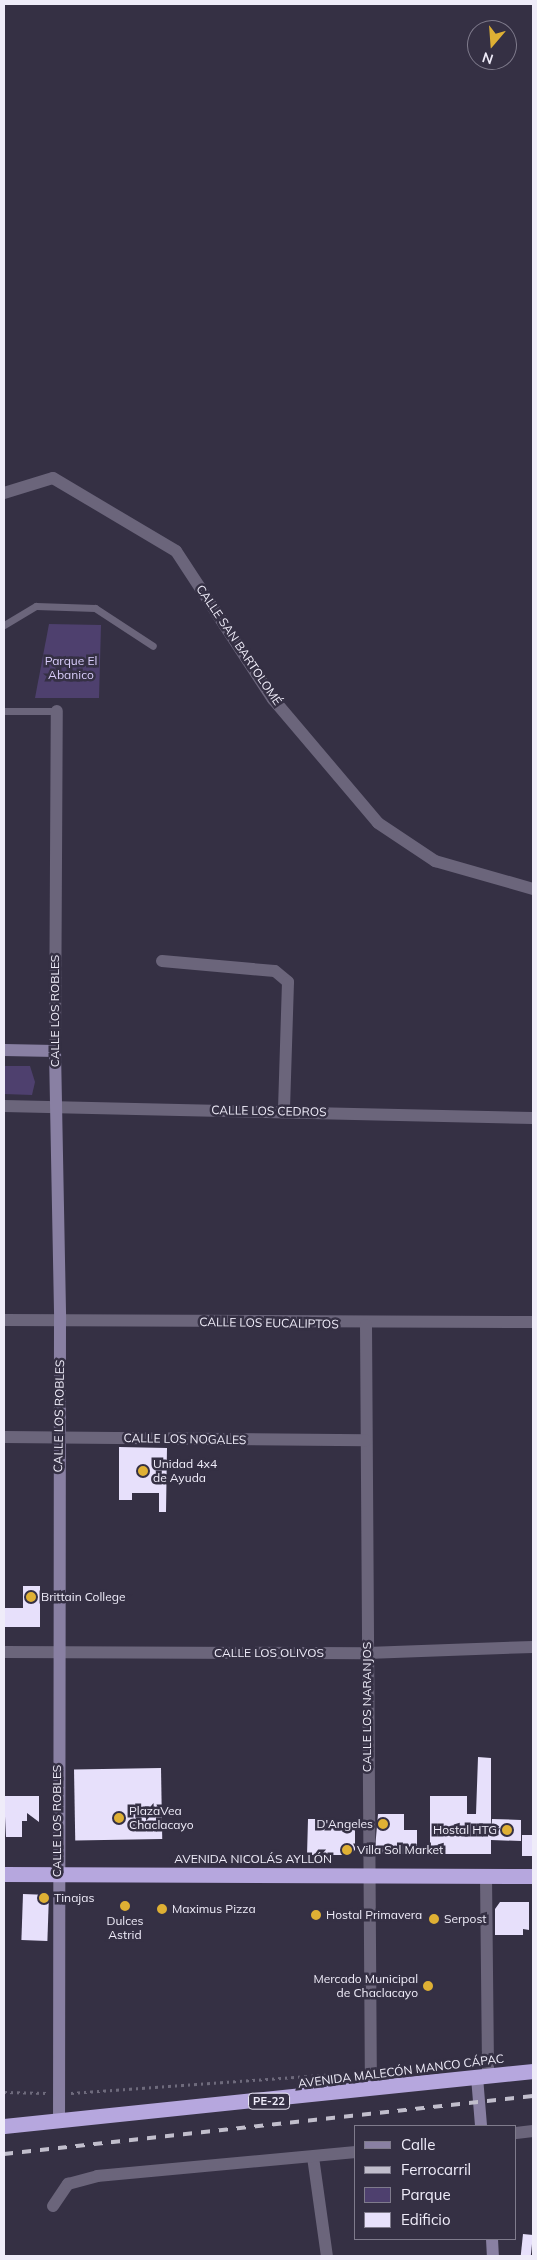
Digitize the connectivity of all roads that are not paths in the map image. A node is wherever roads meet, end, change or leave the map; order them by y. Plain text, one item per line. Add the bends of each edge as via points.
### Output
1 (4, 492) edge
2 (4, 625) edge
3 (153, 646) dead end
4 (4, 711) edge
5 (57, 711) joint
6 (533, 889) edge
7 (162, 961) dead end
8 (4, 1050) edge
9 (55, 1051) junction
10 (4, 1106) edge
11 (54, 1107) junction
12 (284, 1112) junction
13 (533, 1118) edge
14 (4, 1320) edge
15 (60, 1320) junction
16 (533, 1322) edge
17 (366, 1324) junction
18 (4, 1437) edge
19 (58, 1437) junction
20 (366, 1440) junction
21 (533, 1647) edge
22 (4, 1652) edge
23 (58, 1653) junction
24 (367, 1653) junction
25 (4, 1874) edge
26 (57, 1874) junction
27 (366, 1874) junction
28 (486, 1876) junction
29 (533, 1876) edge
30 (533, 2071) edge
31 (482, 2076) junction
32 (370, 2089) junction
33 (59, 2122) junction
34 (481, 2125) edge
35 (4, 2126) edge
36 (533, 2131) edge
37 (517, 2133) edge
38 (354, 2152) edge
39 (313, 2157) junction
40 (53, 2206) dead end
41 (492, 2240) edge
42 (327, 2256) edge
43 (493, 2256) edge

1 - 6 street, CALLE SAN BARTOLOMÉ via 53,478 176,551 273,699 378,823 434,861
2 - 3 lane via 36,606 95,608
4 - 5 lane
5 - 9 street, CALLE LOS ROBLES
7 - 12 street via 274,970 288,982
8 - 9 street
9 - 11 street, CALLE LOS ROBLES
10 - 11 street, CALLE LOS CEDROS
11 - 12 street, CALLE LOS CEDROS
11 - 15 street, CALLE LOS ROBLES
12 - 13 street, CALLE LOS CEDROS
14 - 15 street, CALLE LOS EUCALIPTOS
15 - 17 street, CALLE LOS EUCALIPTOS
15 - 19 street, CALLE LOS ROBLES
16 - 17 street, CALLE LOS EUCALIPTOS
17 - 20 street, CALLE LOS NARANJOS
18 - 19 street, CALLE LOS NOGALES
19 - 20 street, CALLE LOS NOGALES
19 - 23 street, CALLE LOS ROBLES
20 - 24 street, CALLE LOS NARANJOS
21 - 24 street, CALLE LOS OLIVOS
22 - 23 street, CALLE LOS OLIVOS
23 - 24 street, CALLE LOS OLIVOS
23 - 26 street, CALLE LOS ROBLES
24 - 27 street, CALLE LOS NARANJOS
25 - 26 highway, AVENIDA NICOLÁS AYLLÓN
26 - 27 highway, AVENIDA NICOLÁS AYLLÓN
26 - 33 street, CALLE LOS ROBLES via 56,2094
27 - 28 highway, AVENIDA NICOLÁS AYLLÓN
27 - 32 street, CALLE LOS NARANJOS via 367,2072
28 - 29 highway, AVENIDA NICOLÁS AYLLÓN
28 - 31 street
30 - 31 highway, AVENIDA MALECÓN MANCO CÁPAC / PE-22
31 - 32 highway, AVENIDA MALECÓN MANCO CÁPAC / PE-22
31 - 34 street
32 - 33 highway, AVENIDA MALECÓN MANCO CÁPAC / PE-22
33 - 35 highway, AVENIDA MALECÓN MANCO CÁPAC / PE-22
36 - 37 street
38 - 39 street
39 - 40 street via 97,2176 68,2184
39 - 42 street
41 - 43 street

